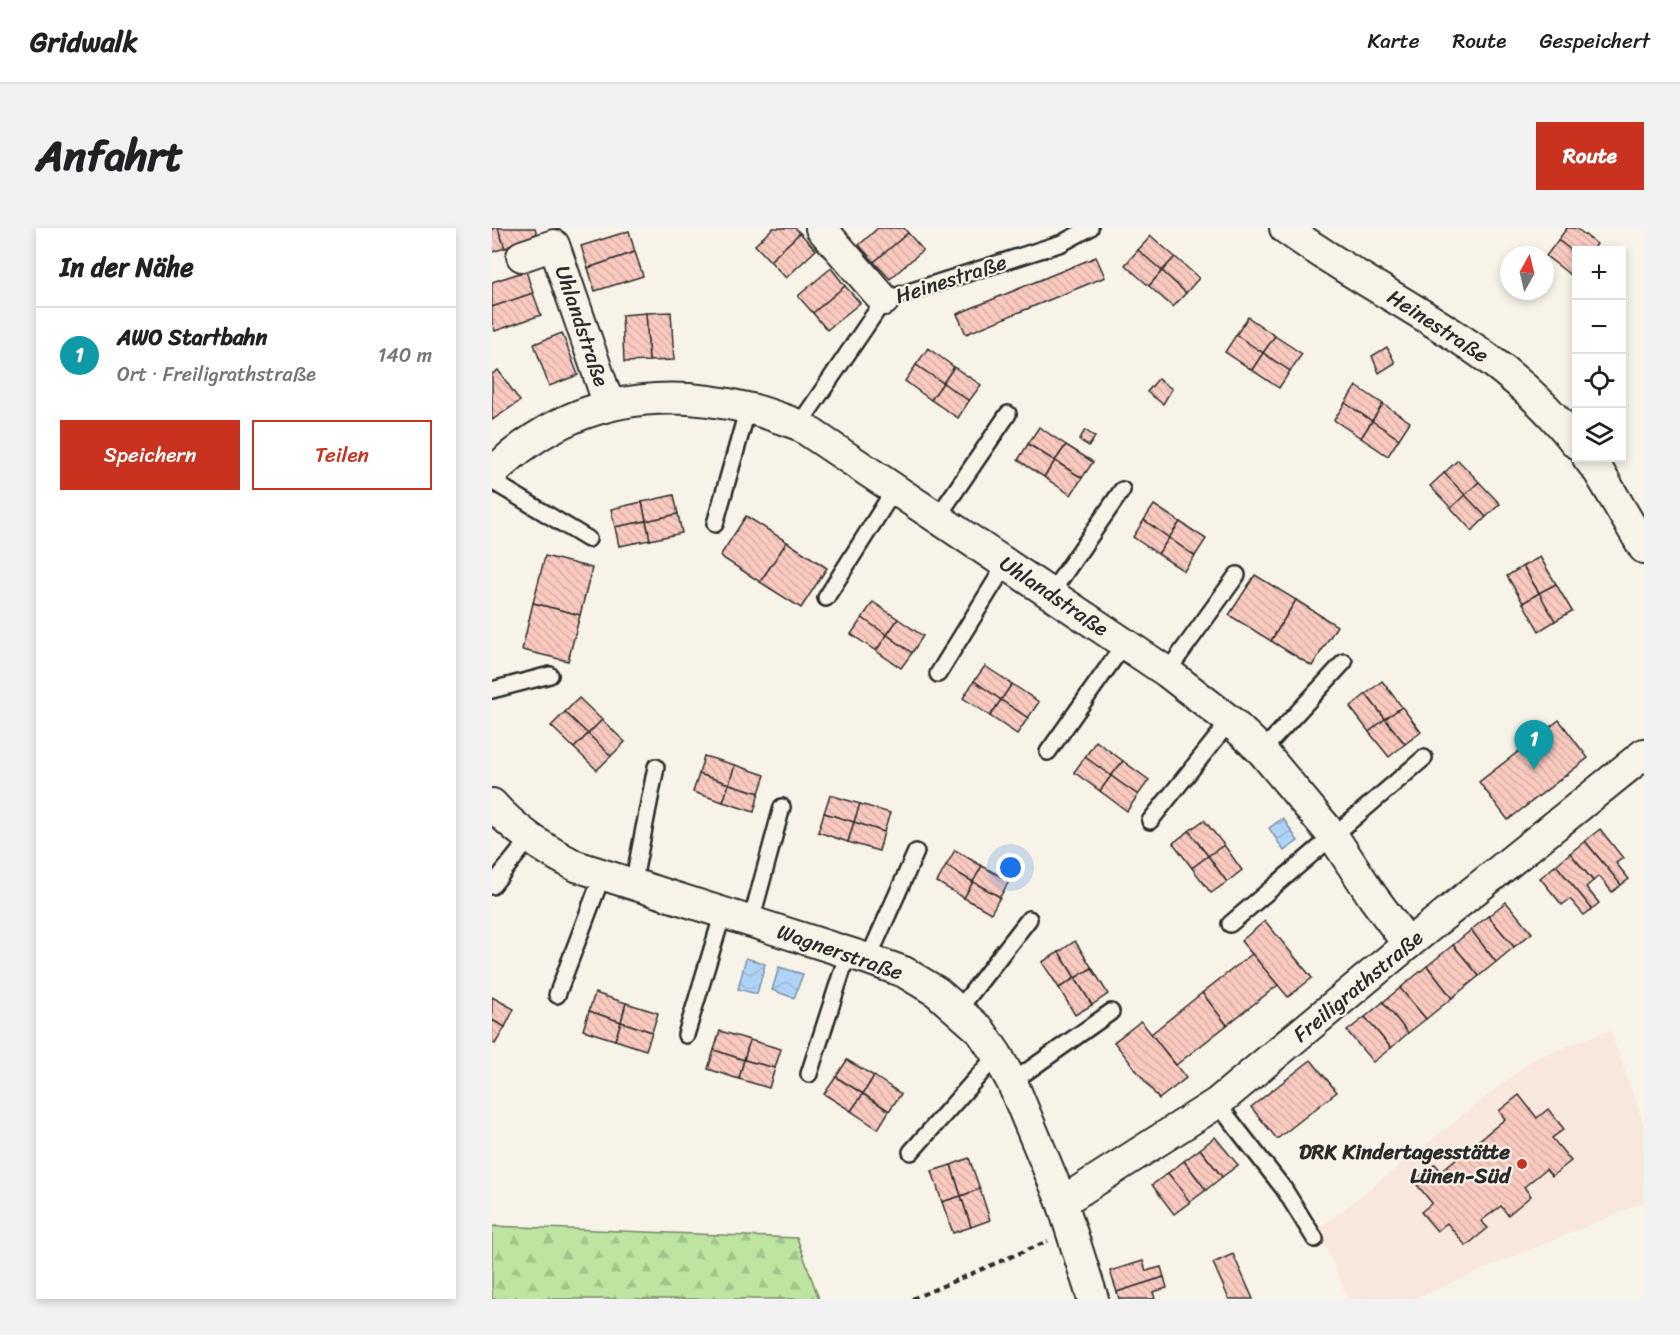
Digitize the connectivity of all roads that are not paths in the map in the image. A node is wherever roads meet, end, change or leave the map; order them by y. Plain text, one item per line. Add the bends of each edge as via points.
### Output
1 (821, 228) edge
2 (1090, 228) edge
3 (1285, 228) edge
4 (522, 256) dead end
5 (884, 300) junction
6 (609, 405) junction
7 (748, 408) junction
8 (1008, 414) dead end
9 (799, 425) junction
10 (1572, 438) edge
11 (1591, 462) edge
12 (496, 472) edge
13 (894, 490) junction
14 (1122, 490) dead end
15 (937, 518) junction
16 (715, 524) dead end
17 (588, 539) dead end
18 (1644, 548) edge
19 (1006, 564) junction
20 (1237, 575) dead end
21 (1051, 593) junction
22 (826, 598) dead end
23 (1125, 643) junction
24 (1344, 662) dead end
25 (1167, 672) junction
26 (550, 675) dead end
27 (938, 675) dead end
28 (492, 690) edge
29 (1230, 721) junction
30 (1262, 751) junction
31 (1048, 752) dead end
32 (1644, 754) edge
33 (1424, 758) dead end
34 (656, 767) dead end
35 (492, 804) edge
36 (782, 807) dead end
37 (1150, 821) dead end
38 (1333, 836) junction
39 (530, 838) junction
40 (916, 852) dead end
41 (602, 876) junction
42 (633, 885) junction
43 (492, 886) edge
44 (737, 917) junction
45 (1029, 919) dead end
46 (1230, 924) dead end
47 (1408, 944) junction
48 (858, 956) junction
49 (557, 995) dead end
50 (959, 1009) junction
51 (1111, 1012) dead end
52 (686, 1035) dead end
53 (997, 1055) junction
54 (809, 1074) dead end
55 (1012, 1082) junction
56 (1217, 1103) junction
57 (911, 1152) dead end
58 (1062, 1202) junction
59 (1315, 1239) dead end
60 (1093, 1299) edge

1 - 5 street
2 - 5 lane, Heinestraße via 1062,243
3 - 10 street, Heinestraße via 1482,353 1528,389
4 - 6 street, Uhlandstraße via 554,245
5 - 9 lane, Heinestraße
6 - 7 street, Uhlandstraße via 680,399
6 - 12 street, Uhlandstraße via 552,426 528,441
7 - 9 street, Uhlandstraße
7 - 16 lane
8 - 15 lane
9 - 13 street, Uhlandstraße
11 - 18 street
12 - 17 lane
13 - 15 street, Uhlandstraße
13 - 22 lane
14 - 21 lane
15 - 19 street, Uhlandstraße
19 - 21 street, Uhlandstraße
19 - 27 lane
20 - 25 lane
21 - 23 street, Uhlandstraße
23 - 25 street, Uhlandstraße
23 - 31 lane
24 - 30 lane
25 - 29 street, Uhlandstraße
26 - 28 lane
29 - 30 street, Uhlandstraße
29 - 37 lane
30 - 38 street, Uhlandstraße
32 - 47 street, Freiligrathstraße
33 - 38 lane
34 - 42 lane
35 - 39 street, Wagnerstraße
36 - 44 lane
38 - 46 lane
38 - 47 street, Uhlandstraße
39 - 41 street, Wagnerstraße via 550,853
39 - 43 lane
40 - 48 lane
41 - 42 street, Wagnerstraße
41 - 49 lane
42 - 44 street, Wagnerstraße
44 - 48 street, Wagnerstraße
44 - 52 lane
45 - 50 lane
47 - 56 street, Freiligrathstraße
48 - 50 street, Wagnerstraße via 904,972
48 - 54 lane
50 - 53 street, Wagnerstraße
51 - 55 lane
53 - 55 street, Wagnerstraße
53 - 57 lane
55 - 58 street, Wagnerstraße
56 - 58 street, Freiligrathstraße
56 - 59 lane via 1284,1189
58 - 60 street, Wagnerstraße

